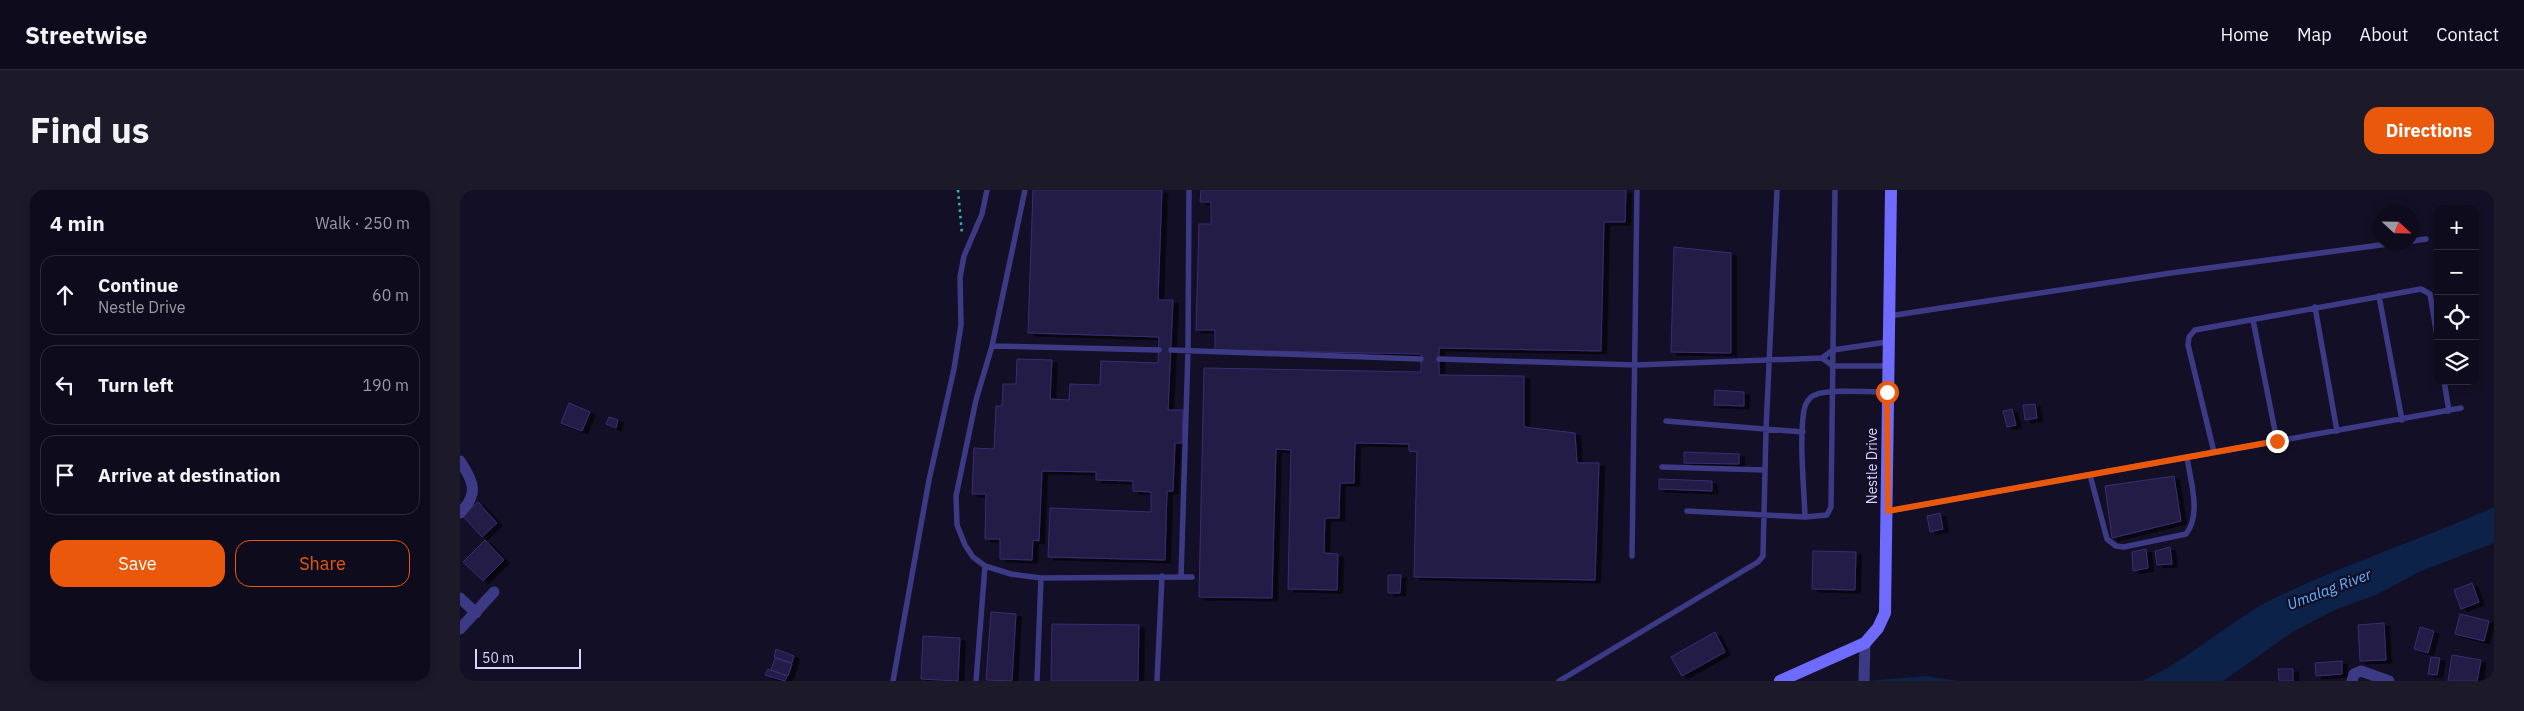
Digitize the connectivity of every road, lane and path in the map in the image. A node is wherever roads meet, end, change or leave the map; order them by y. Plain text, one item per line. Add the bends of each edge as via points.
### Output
1 (958, 190) edge
2 (988, 190) edge
3 (1025, 190) edge
4 (1189, 190) edge
5 (1637, 190) edge
6 (1777, 190) edge
7 (1834, 190) edge
8 (1891, 190) edge
9 (2419, 240) edge
10 (2426, 240) dead end
11 (2374, 246) edge
12 (964, 256) junction
13 (2379, 296) junction
14 (2315, 307) junction
15 (1888, 316) junction
16 (2253, 320) junction
17 (2438, 340) edge
18 (1887, 342) junction
19 (992, 346) junction
20 (1159, 350) dead end
21 (1171, 350) dead end
22 (1833, 350) junction
23 (1188, 351) junction
24 (1822, 358) junction
25 (1439, 359) dead end
26 (1769, 359) junction
27 (1421, 360) dead end
28 (1636, 365) junction
29 (1833, 366) junction
30 (1887, 366) junction
31 (2445, 385) edge
32 (1833, 392) junction
33 (1887, 392) junction
34 (2461, 408) dead end
35 (2449, 411) junction
36 (2402, 420) junction
37 (1666, 421) dead end
38 (1766, 430) junction
39 (2337, 431) junction
40 (1803, 432) junction
41 (2277, 441) junction
42 (2214, 452) junction
43 (2187, 457) junction
44 (460, 461) edge
45 (1662, 467) dead end
46 (1765, 470) junction
47 (2090, 475) junction
48 (1687, 511) dead end
49 (1888, 511) junction
50 (460, 513) edge
51 (1764, 514) junction
52 (1805, 517) junction
53 (1632, 556) dead end
54 (985, 566) junction
55 (1162, 576) junction
56 (1181, 577) junction
57 (1192, 577) dead end
58 (1041, 578) junction
59 (494, 592) dead end
60 (460, 598) edge
61 (476, 613) junction
62 (460, 629) edge
63 (1865, 643) junction
64 (893, 681) edge
65 (976, 681) edge
66 (1037, 681) edge
67 (1156, 681) edge
68 (1559, 681) edge
69 (1780, 681) edge
70 (1864, 681) edge
71 (2352, 681) edge
72 (2389, 681) edge

1 - 12 path
2 - 12 lane via 982,214
3 - 19 lane
4 - 23 lane
5 - 28 lane
6 - 26 lane
7 - 22 lane
8 - 15 street, Nestle Drive
9 - 10 lane
11 - 15 lane
12 - 64 lane via 954,369 929,480
13 - 14 lane
13 - 17 lane via 2421,289 2430,294
13 - 36 lane
14 - 16 lane
14 - 39 lane
15 - 18 street, Nestle Drive
16 - 41 lane
16 - 42 lane via 2195,330 2189,337 2188,346
18 - 22 lane
18 - 30 street, Nestle Drive
19 - 20 lane
19 - 54 lane via 976,400 956,496 957,525 965,545
21 - 23 lane
22 - 24 lane
22 - 29 lane
23 - 27 lane
23 - 56 lane
24 - 26 lane
24 - 29 lane
25 - 28 lane
26 - 28 lane
26 - 38 lane
28 - 53 lane
29 - 30 lane
29 - 32 lane
30 - 33 street, Nestle Drive
31 - 35 lane
32 - 33 lane
32 - 40 lane via 1815,394 1808,400 1804,408
32 - 52 lane via 1831,507 1827,514
33 - 49 street, Nestle Drive
34 - 35 lane
35 - 36 lane
36 - 39 lane
37 - 38 lane
38 - 40 lane
38 - 46 lane
39 - 41 lane
40 - 52 lane
41 - 42 lane
42 - 43 lane
43 - 47 lane
43 - 47 lane via 2194,506 2190,529 2186,534 2124,547 2116,546 2107,539
44 - 50 street via 473,484 473,495
45 - 46 lane
46 - 51 lane
47 - 49 lane
48 - 51 lane
49 - 63 street, Nestle Drive via 1885,613
51 - 52 lane
51 - 68 lane via 1764,550 1758,562
54 - 58 lane
54 - 65 lane
55 - 56 lane
55 - 58 lane
55 - 67 lane
56 - 57 lane
58 - 66 lane
59 - 61 street
60 - 61 street
61 - 62 street
63 - 69 street, Nestle Drive
63 - 70 street
71 - 72 street via 2354,674 2361,671

